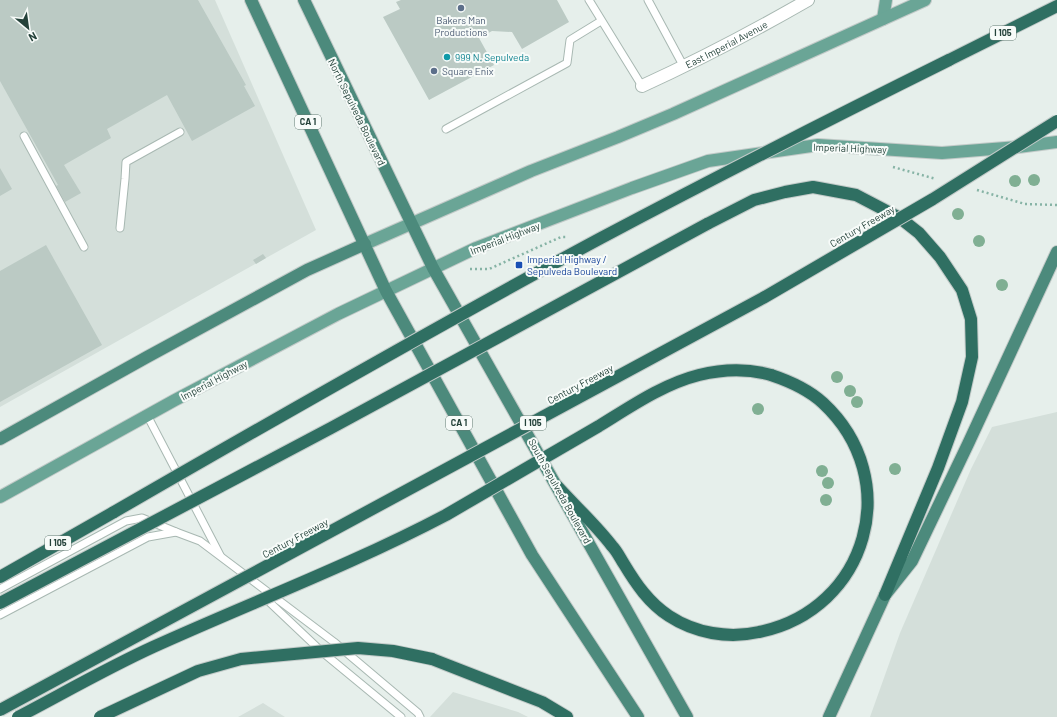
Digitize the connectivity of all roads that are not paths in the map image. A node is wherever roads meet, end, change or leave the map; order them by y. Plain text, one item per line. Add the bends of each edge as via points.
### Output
1 (250, 0) edge
2 (304, 0) edge
3 (590, 0) edge
4 (648, 0) edge
5 (808, 0) edge
6 (886, 0) edge
7 (925, 0) edge
8 (1057, 6) edge
9 (882, 19) junction
10 (601, 21) junction
11 (684, 66) junction
12 (642, 86) joint
13 (1057, 121) edge
14 (446, 129) dead end
15 (180, 132) dead end
16 (24, 136) dead end
17 (1057, 142) edge
18 (411, 223) junction
19 (120, 228) dead end
20 (365, 244) junction
21 (84, 248) dead end
22 (1057, 252) edge
23 (433, 268) junction
24 (386, 291) junction
25 (147, 416) junction
26 (0, 439) edge
27 (557, 486) junction
28 (0, 497) edge
29 (176, 532) junction
30 (222, 558) junction
31 (235, 569) junction
32 (0, 577) edge
33 (0, 589) edge
34 (885, 595) junction
35 (0, 603) edge
36 (0, 615) edge
37 (0, 710) edge
38 (18, 717) edge
39 (100, 717) edge
40 (401, 717) edge
41 (420, 717) edge
42 (567, 717) edge
43 (638, 717) edge
44 (687, 717) edge
45 (829, 717) edge

1 - 20 highway, CA 1
2 - 18 highway, North Sepulveda Boulevard
3 - 10 lane
4 - 11 lane
5 - 11 street, East Imperial Avenue
6 - 9 main road
7 - 9 main road
8 - 32 highway, I 105, bridge via 810,129 601,238 312,398
9 - 18 main road via 625,134
10 - 12 lane
10 - 14 lane via 570,40 567,63
11 - 12 street, East Imperial Avenue
13 - 37 highway, Century Freeway / I 105, bridge via 933,199 763,298
15 - 19 lane via 126,162
16 - 21 lane
17 - 23 main road, Imperial Highway via 942,153 818,145 708,161 476,248
18 - 20 main road
18 - 23 highway, South Sepulveda Boulevard
20 - 24 highway, CA 1
20 - 26 highway via 307,270
22 - 34 highway via 912,561
23 - 24 main road, Imperial Highway
23 - 27 highway, South Sepulveda Boulevard
24 - 25 main road, Imperial Highway
24 - 43 highway, CA 1 via 532,555
25 - 28 main road, Imperial Highway
25 - 30 lane
27 - 38 highway, bridge via 613,546 644,594 657,607 684,624 719,634 738,635 770,630 808,613 827,598 842,580 854,561 867,520 867,486 859,454 846,430 822,402 790,382 750,370 699,374 648,397 426,526 146,651
27 - 44 highway, South Sepulveda Boulevard
29 - 30 lane via 200,541
29 - 33 lane via 142,518 126,521
29 - 36 lane via 148,537
30 - 31 lane
31 - 40 lane via 321,651
31 - 41 lane via 334,642 418,712
34 - 35 highway, bridge via 938,468 962,402 972,357 971,319 962,290 940,257 919,233 900,218 856,195 813,187 754,200 707,224 324,432
34 - 45 highway
39 - 42 highway, bridge via 198,671 241,659 358,648 393,651 432,660 542,702

